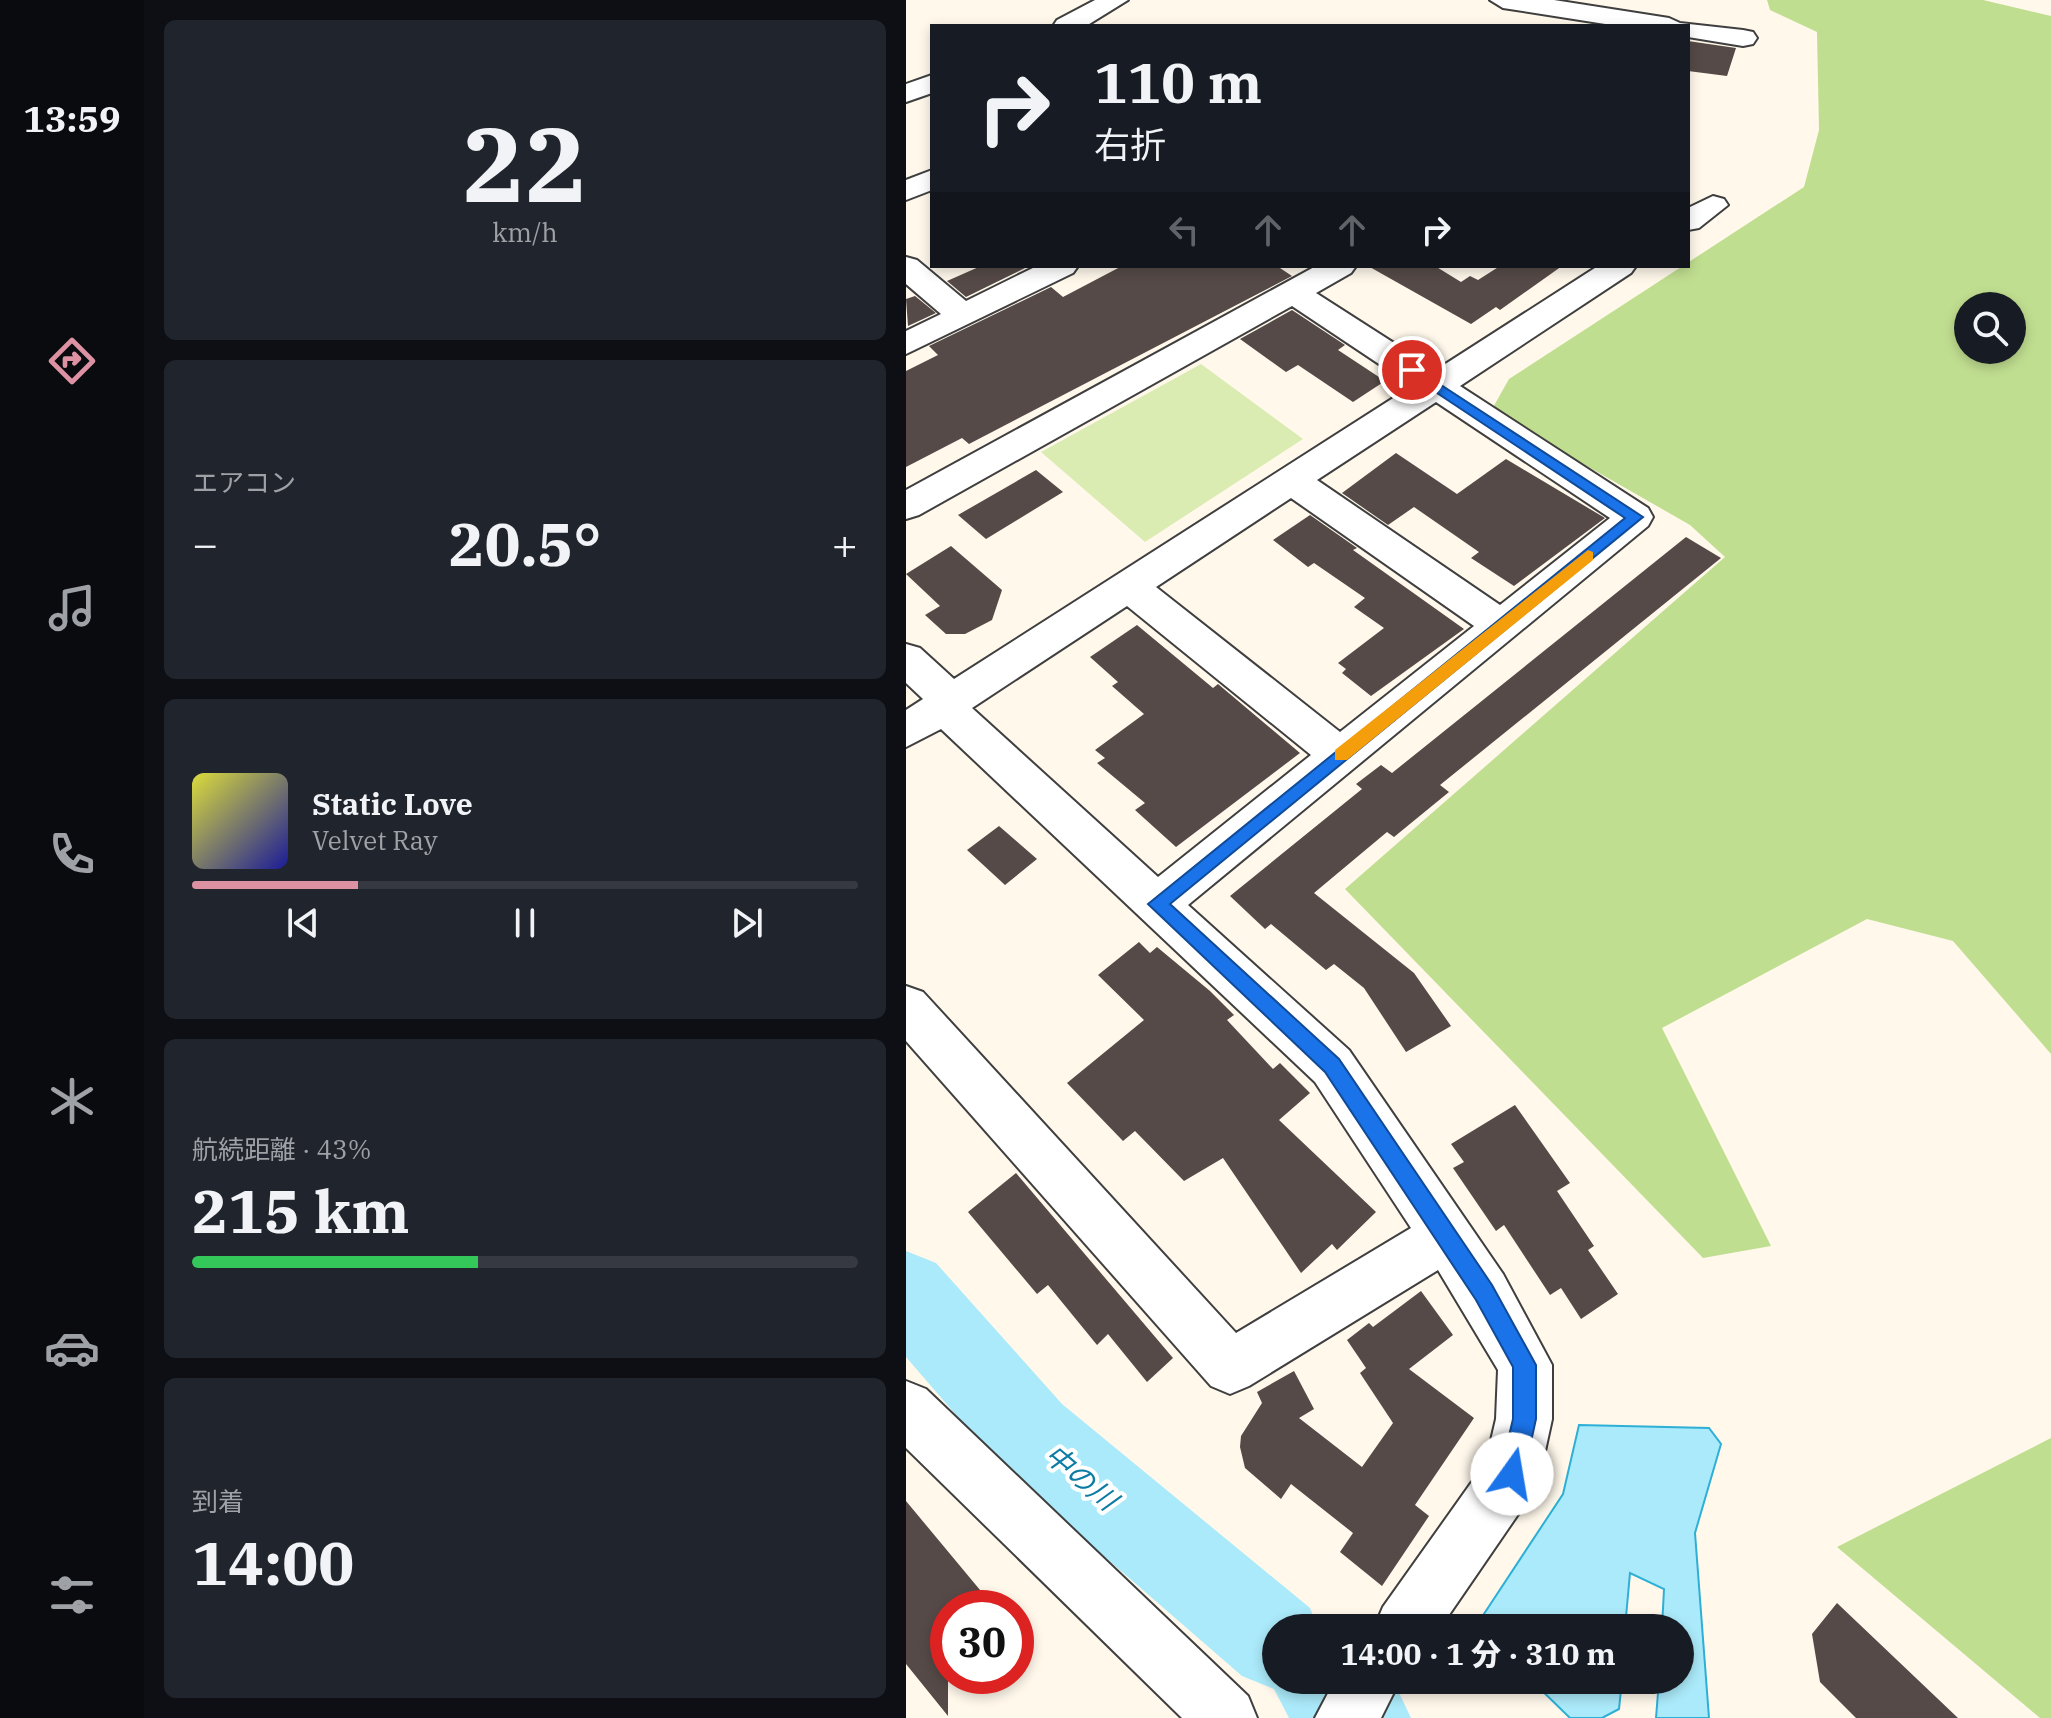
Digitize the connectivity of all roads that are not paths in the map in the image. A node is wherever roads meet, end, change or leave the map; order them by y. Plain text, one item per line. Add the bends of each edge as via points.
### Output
1 (1115, 0) edge
2 (1503, 0) edge
3 (1557, 4) edge
4 (1071, 24) edge
5 (1659, 24) edge
6 (1690, 29) edge
7 (1743, 38) dead end
8 (930, 84) edge
9 (906, 94) edge
10 (930, 180) edge
11 (906, 191) edge
12 (1690, 195) edge
13 (1690, 220) edge
14 (906, 267) edge
15 (1058, 268) edge
16 (1336, 268) edge
17 (1617, 268) edge
18 (1293, 292) junction
19 (963, 316) junction
20 (906, 344) edge
21 (1436, 386) junction
22 (1291, 480) junction
23 (906, 506) edge
24 (1128, 586) junction
25 (1501, 625) junction
26 (906, 659) edge
27 (934, 713) edge
28 (1341, 756) junction
29 (1157, 904) junction
30 (906, 1007) edge
31 (1446, 1236) junction
32 (906, 1409) edge
33 (1414, 1614) edge
34 (1361, 1694) edge
35 (1226, 1718) edge
36 (1346, 1718) edge

1 - 4 street
2 - 3 street
3 - 5 street
6 - 7 street
8 - 9 street
10 - 11 street
12 - 13 street via 1713,205
14 - 19 street
15 - 19 street
16 - 18 street
17 - 21 street
18 - 21 street
18 - 23 street
19 - 20 street
21 - 22 street
21 - 25 street via 1635,517
22 - 24 street
22 - 25 street
24 - 27 street
24 - 28 street
25 - 28 street
26 - 27 street
27 - 29 street
28 - 29 street
29 - 31 street via 1332,1066
30 - 31 street via 1230,1367
31 - 33 street via 1525,1365 1524,1419 1512,1474
32 - 35 street
34 - 36 street

